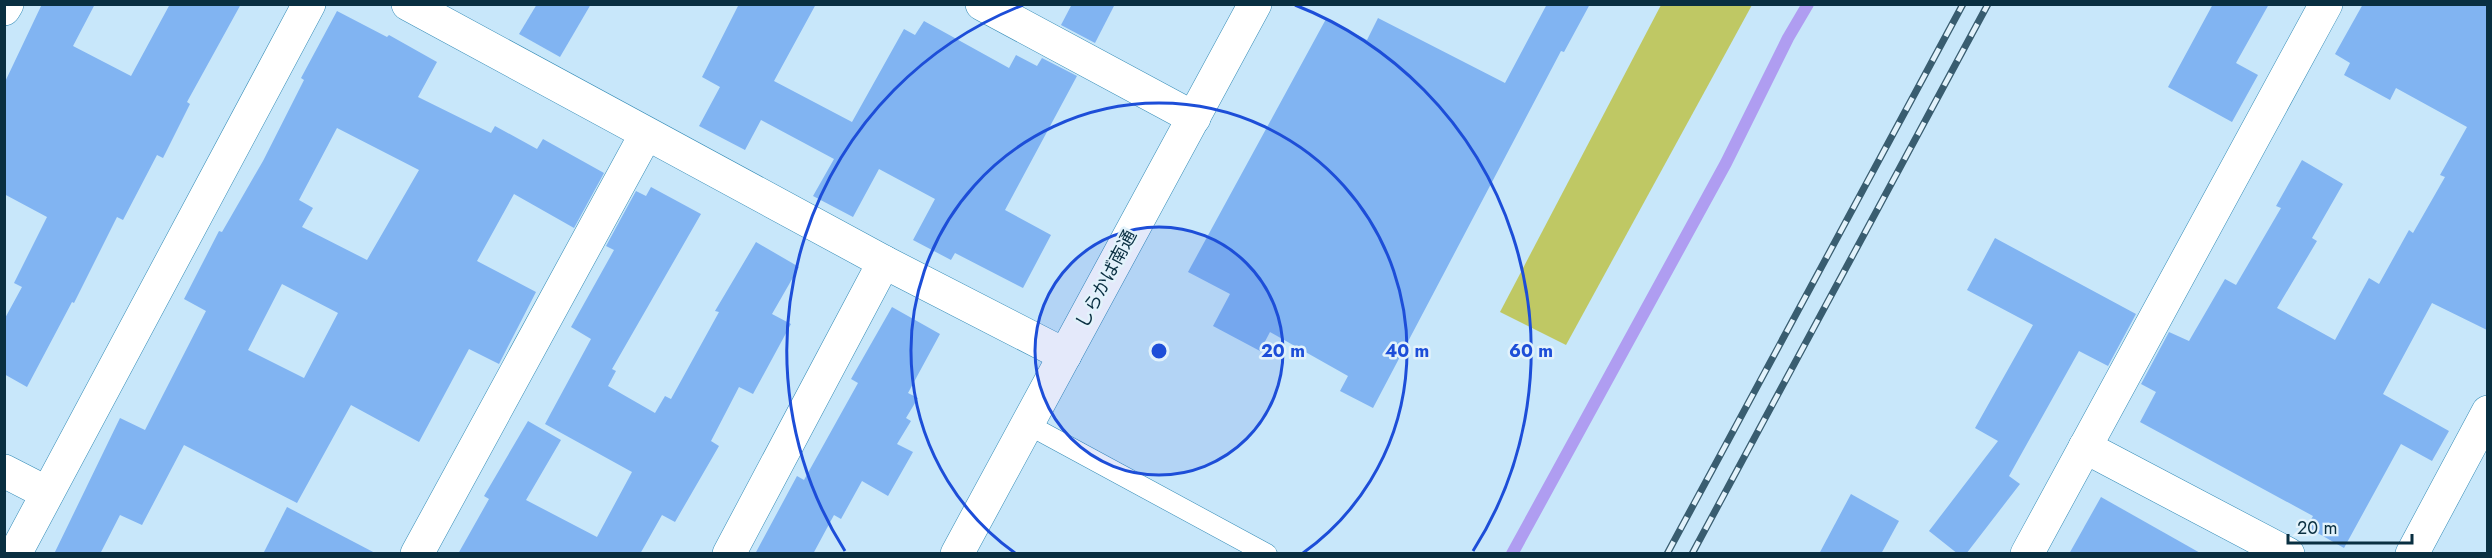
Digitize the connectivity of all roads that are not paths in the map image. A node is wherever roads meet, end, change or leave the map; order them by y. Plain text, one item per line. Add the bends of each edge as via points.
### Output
1 (7, 4) edge
2 (309, 4) edge
3 (408, 4) edge
4 (982, 4) edge
5 (1255, 4) edge
6 (2326, 4) edge
7 (4, 9) edge
8 (1025, 14) edge
9 (1194, 118) junction
10 (646, 134) junction
11 (884, 262) junction
12 (1065, 355) junction
13 (2487, 412) edge
14 (1027, 424) junction
15 (2085, 447) junction
16 (4, 471) edge
17 (47, 493) junction
18 (15, 554) edge
19 (417, 554) edge
20 (729, 554) edge
21 (957, 554) edge
22 (1267, 554) edge
23 (2027, 554) edge
24 (2288, 554) edge
25 (2412, 554) edge

1 - 7 street
2 - 17 street
3 - 10 street
4 - 8 street
5 - 9 street, しらかば南通
6 - 15 street
8 - 9 street
9 - 12 street, しらかば南通
10 - 11 street
10 - 19 street
11 - 12 street
11 - 20 street
12 - 14 street, しらかば南通
13 - 25 street
14 - 21 street, しらかば南通
14 - 22 lane
15 - 23 street
15 - 24 street
16 - 17 street
17 - 18 street

